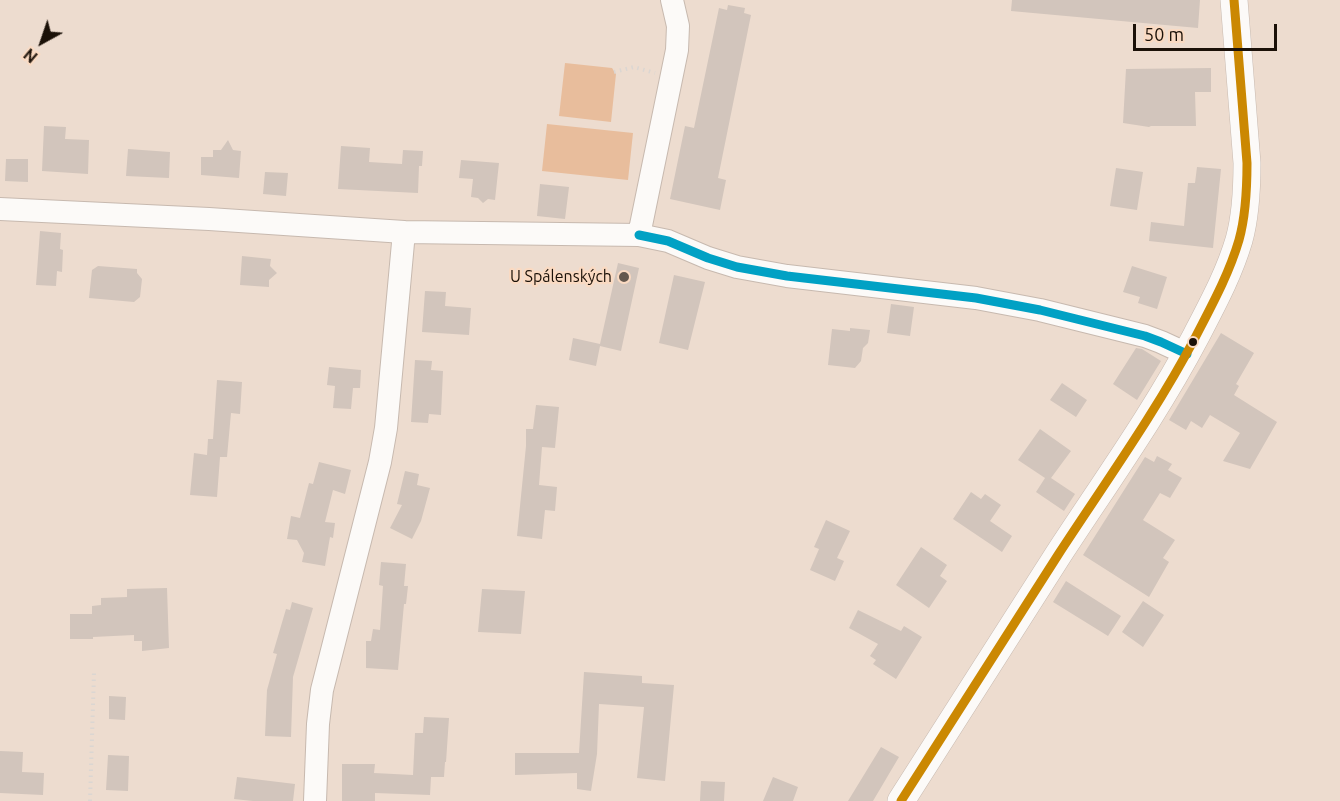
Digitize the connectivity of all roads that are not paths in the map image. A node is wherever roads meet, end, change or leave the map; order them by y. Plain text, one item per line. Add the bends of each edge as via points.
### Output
1 (672, 0) edge
2 (1234, 0) edge
3 (0, 209) edge
4 (404, 232) junction
5 (639, 236) junction
6 (1186, 354) junction
7 (315, 801) edge
8 (901, 801) edge

1 - 5 street via 679,36
2 - 6 street via 1246,163 1245,211 1218,294
3 - 4 street
4 - 5 street
4 - 7 street via 385,436 322,690
5 - 6 street via 668,241 722,264 763,272 976,298 1040,310 1145,336
6 - 8 street

